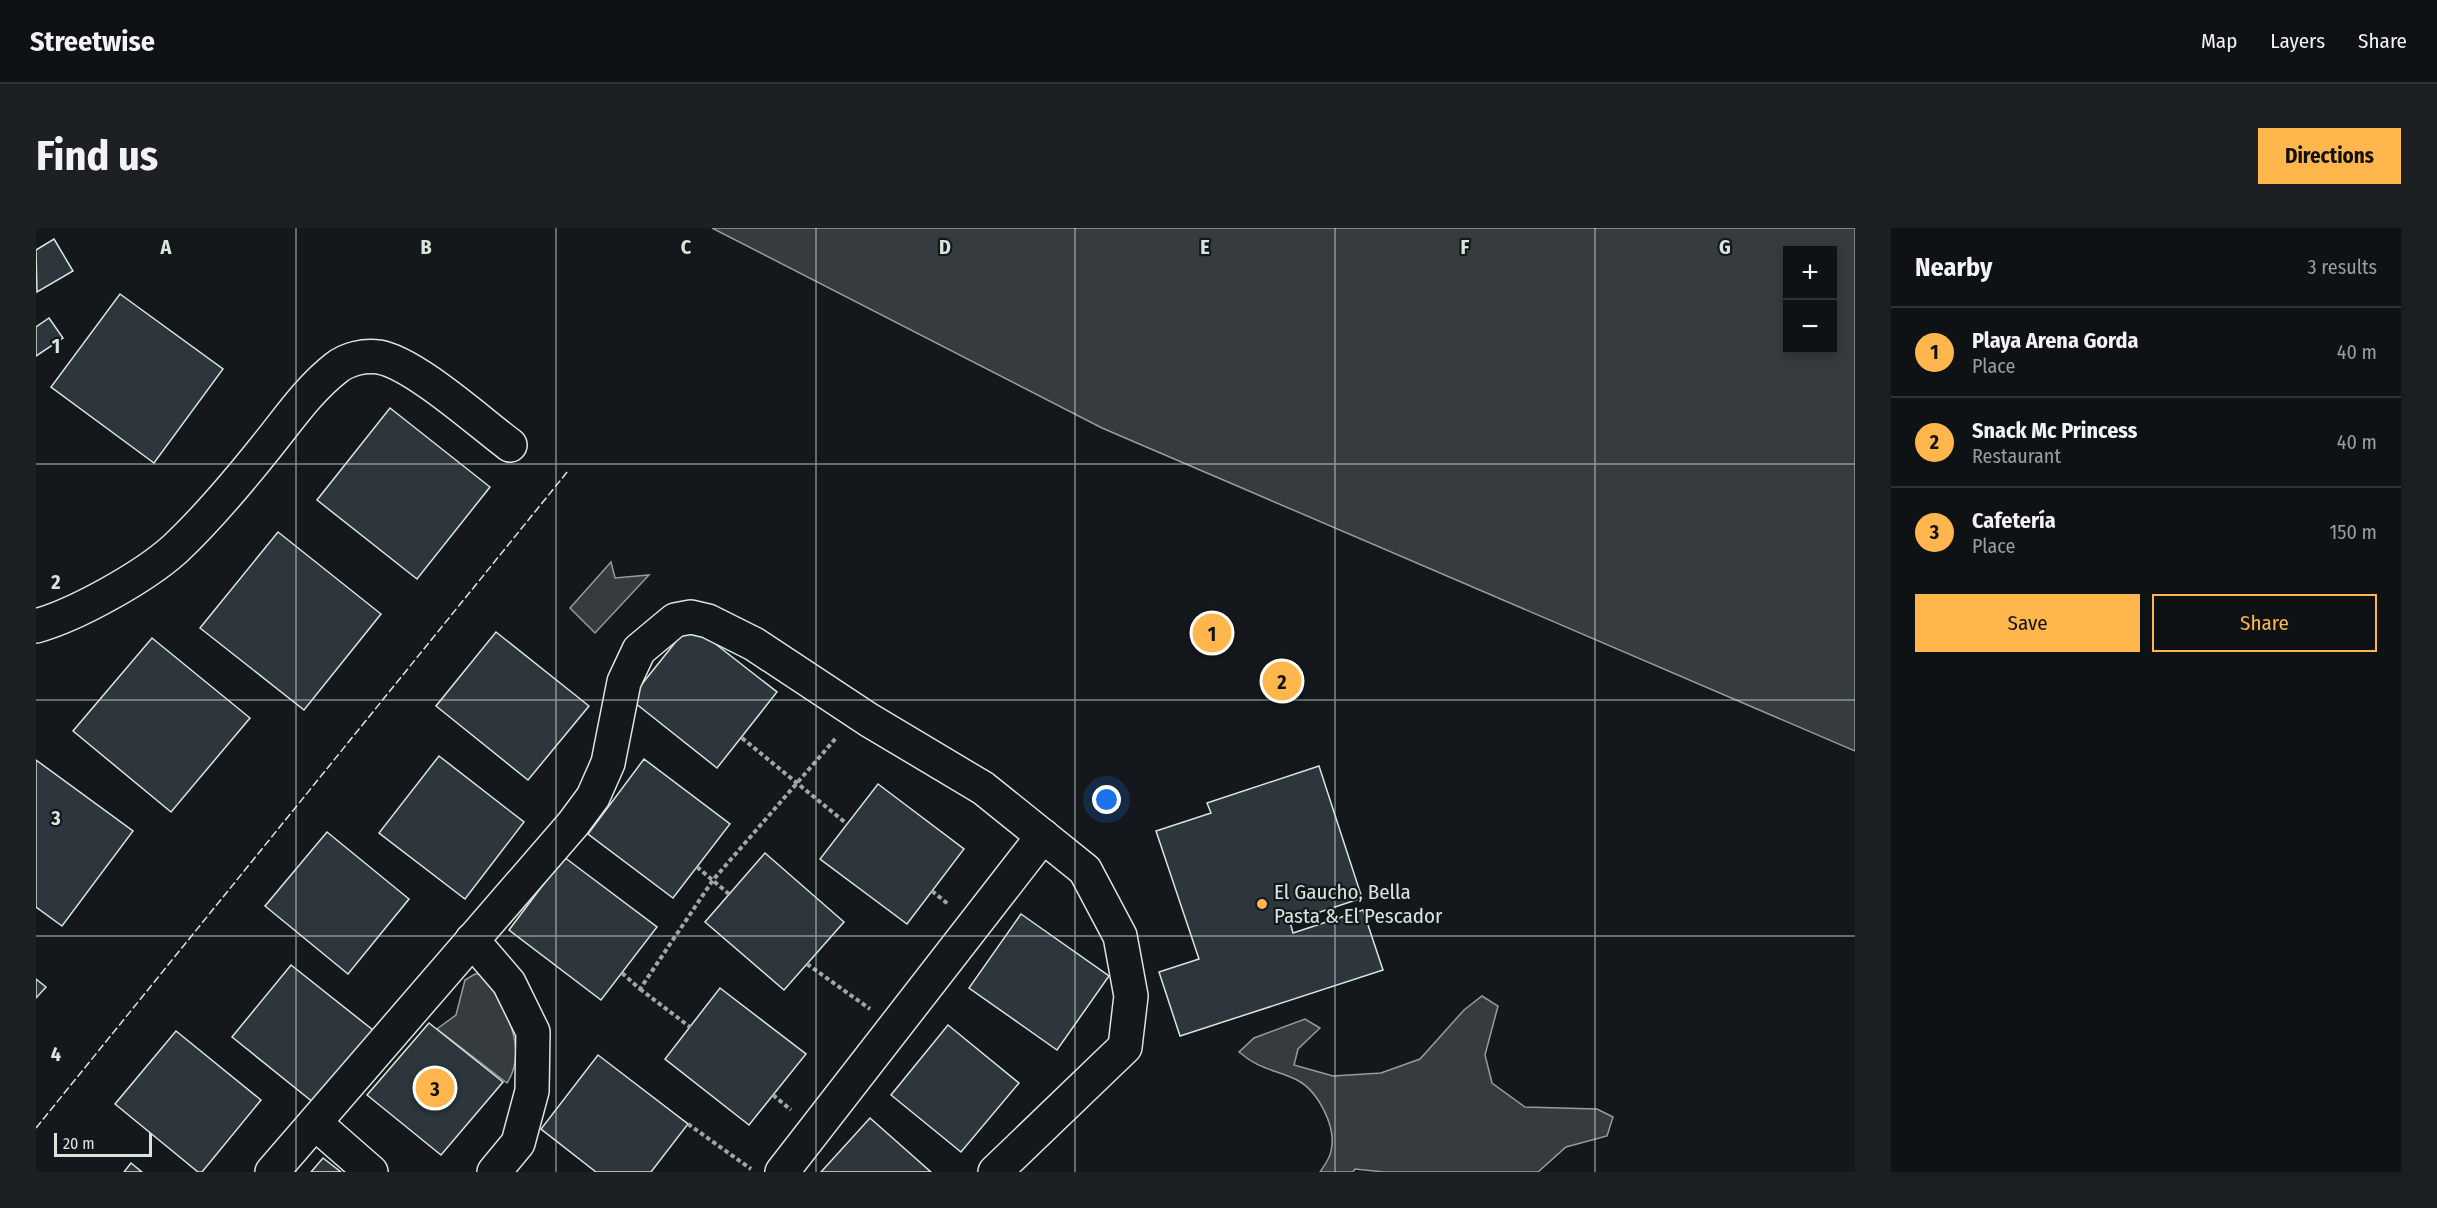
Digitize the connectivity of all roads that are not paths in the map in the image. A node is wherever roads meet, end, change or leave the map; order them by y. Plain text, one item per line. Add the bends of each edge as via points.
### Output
1 (510, 445) dead end
2 (36, 626) edge
3 (1043, 836) junction
4 (472, 940) junction
5 (315, 1123) junction
6 (272, 1172) edge
7 (371, 1172) edge
8 (494, 1172) edge
9 (782, 1172) edge
10 (995, 1172) edge

1 - 2 lane via 402,364 377,357 358,358 337,367 307,395 239,481 173,550 78,611
3 - 4 lane via 983,788 754,644 691,616 675,620 639,650 624,682 608,763 593,797
3 - 9 lane
3 - 10 lane via 1085,870 1120,936 1131,996 1125,1047
4 - 5 lane
4 - 8 lane via 509,983 533,1032 532,1091 518,1143
5 - 6 lane
5 - 7 lane

